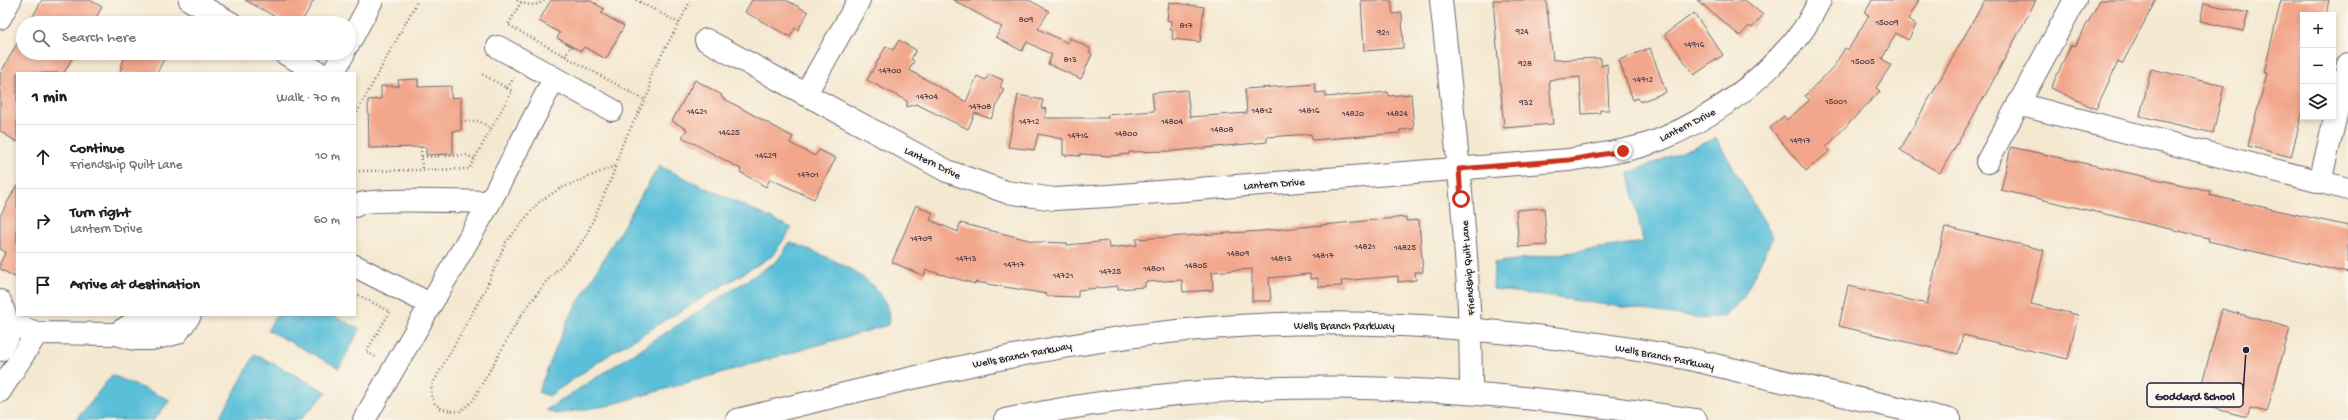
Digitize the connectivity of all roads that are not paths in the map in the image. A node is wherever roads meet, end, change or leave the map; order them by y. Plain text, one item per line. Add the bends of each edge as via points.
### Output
1 (10, 0) edge
2 (190, 0) edge
3 (372, 0) edge
4 (859, 0) edge
5 (1442, 0) edge
6 (1820, 0) edge
7 (2075, 0) edge
8 (219, 16) edge
9 (0, 18) edge
10 (356, 31) edge
11 (706, 40) dead end
12 (498, 47) dead end
13 (297, 60) edge
14 (340, 60) edge
15 (2348, 64) edge
16 (318, 72) edge
17 (334, 72) edge
18 (554, 79) junction
19 (805, 95) junction
20 (2018, 104) junction
21 (612, 110) dead end
22 (1987, 162) dead end
23 (1459, 169) junction
24 (2320, 182) junction
25 (2348, 189) edge
26 (490, 202) junction
27 (356, 205) edge
28 (356, 267) edge
29 (0, 301) edge
30 (430, 304) junction
31 (187, 318) edge
32 (8, 323) junction
33 (1471, 330) junction
34 (37, 332) junction
35 (0, 350) edge
36 (0, 391) edge
37 (1472, 392) junction
38 (364, 420) edge
39 (737, 420) edge
40 (1005, 420) edge
41 (1696, 420) edge
42 (1950, 420) edge

1 - 9 main road
2 - 8 main road
3 - 10 main road
4 - 19 main road
5 - 23 main road, Friendship Quilt Lane
6 - 23 main road, Lantern Drive via 1801,33 1762,75 1727,104 1663,138 1623,151 1569,160
7 - 20 main road
11 - 19 main road, Lantern Drive
12 - 18 main road
13 - 16 main road
14 - 17 main road
15 - 24 main road
18 - 21 main road
18 - 26 main road
19 - 23 main road, Lantern Drive via 947,171 1006,192 1054,199
20 - 22 main road
20 - 24 main road
23 - 33 main road, Friendship Quilt Lane
24 - 25 main road
26 - 27 main road via 378,202
26 - 30 main road
28 - 30 main road
29 - 32 main road
30 - 38 main road
31 - 34 main road via 177,333 170,337 134,339 116,334
32 - 34 main road
32 - 35 main road via 8,337
33 - 37 main road, Friendship Quilt Lane
33 - 39 main road, Wells Branch Parkway via 1408,325 1321,323 1201,328 1103,339 981,361
33 - 42 main road, Wells Branch Parkway via 1573,340 1682,358
34 - 36 main road
37 - 40 main road via 1367,386 1265,388 1135,398
37 - 41 main road via 1609,407

